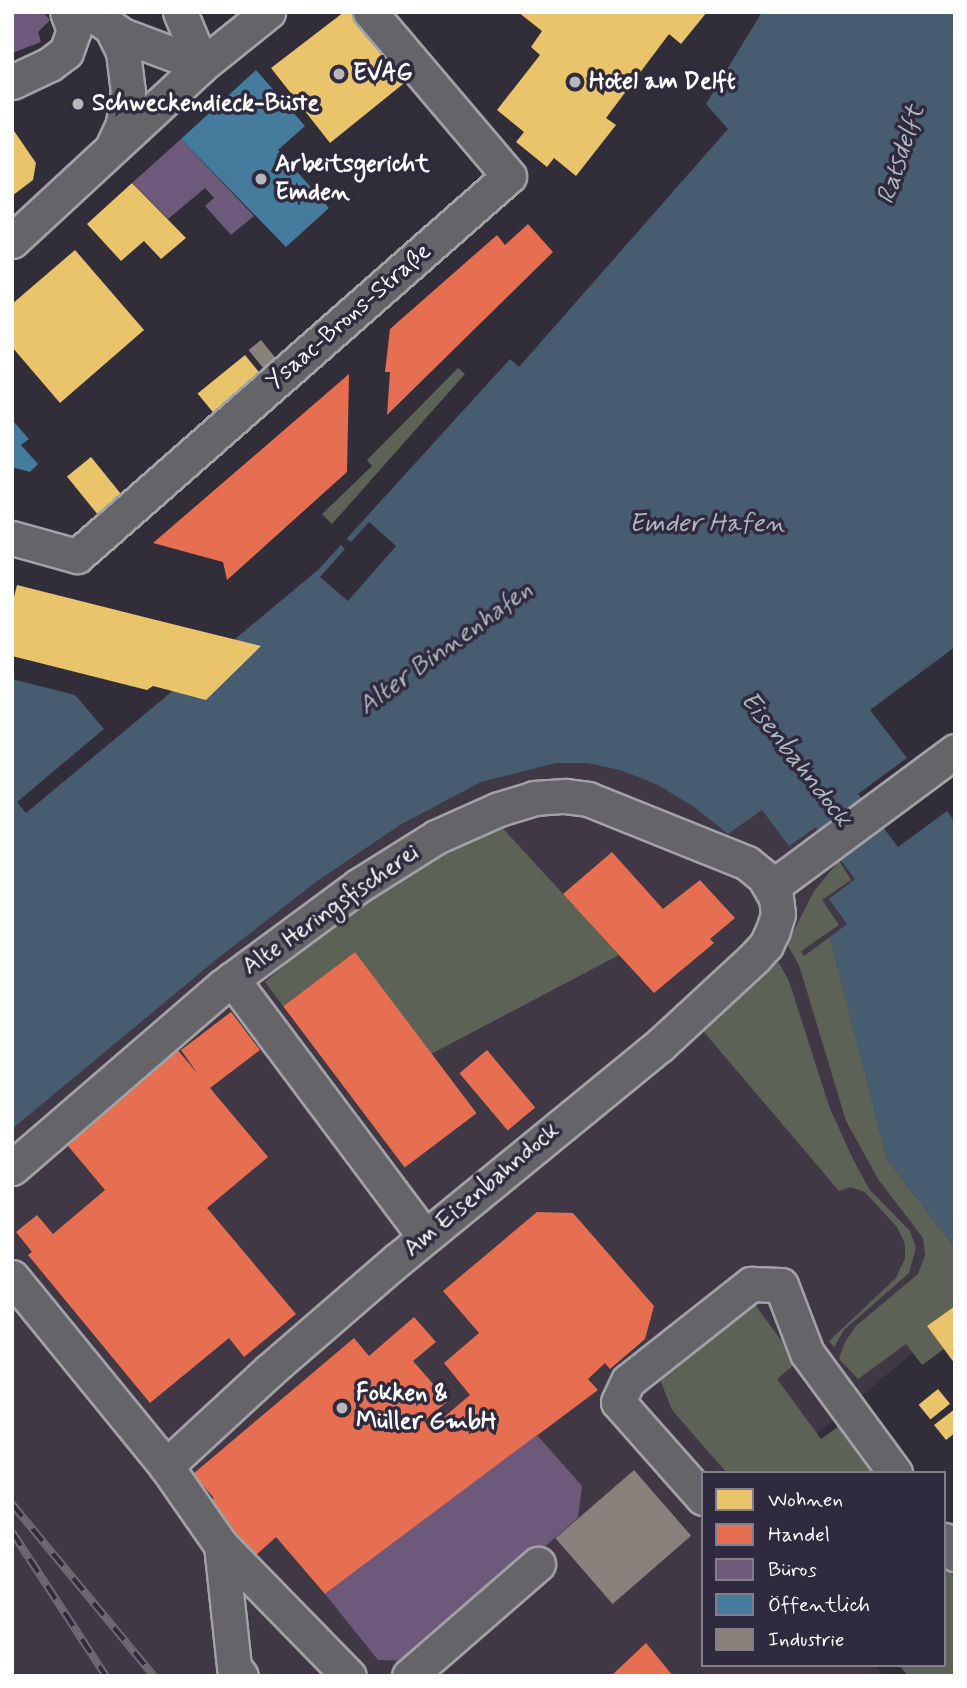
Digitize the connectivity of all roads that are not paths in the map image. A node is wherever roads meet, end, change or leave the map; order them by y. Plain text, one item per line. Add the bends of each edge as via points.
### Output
1 (67, 12) edge
2 (180, 12) edge
3 (268, 12) edge
4 (370, 12) edge
5 (101, 21) edge
6 (202, 65) junction
7 (12, 82) edge
8 (104, 159) junction
9 (12, 241) edge
10 (12, 538) edge
11 (955, 751) edge
12 (772, 887) junction
13 (232, 979) junction
14 (12, 1167) edge
15 (425, 1237) junction
16 (12, 1277) edge
17 (166, 1466) junction
18 (894, 1471) edge
19 (701, 1496) edge
20 (221, 1545) junction
21 (538, 1564) dead end
22 (241, 1676) edge
23 (349, 1676) edge
24 (409, 1676) edge

1 - 7 street via 73,38 66,52
2 - 6 street
3 - 6 street
4 - 10 street, Ysaac-Brons-Straße via 509,176 77,556
5 - 6 street via 140,44
5 - 8 street via 123,52 128,91 121,131
6 - 8 street
8 - 9 street
11 - 12 street
12 - 13 street, Alte Heringsfischerei via 747,863 613,807 565,796 534,798 436,837 358,886
12 - 15 street, Am Eisenbahndock via 778,914 766,945 754,958 660,1045
13 - 14 street, Alte Heringsfischerei
13 - 15 street
15 - 17 street, Am Eisenbahndock
16 - 17 street
17 - 20 street
18 - 19 street via 807,1353 781,1285 751,1284 628,1381 618,1402
20 - 22 street via 233,1667
20 - 23 street
21 - 24 street

